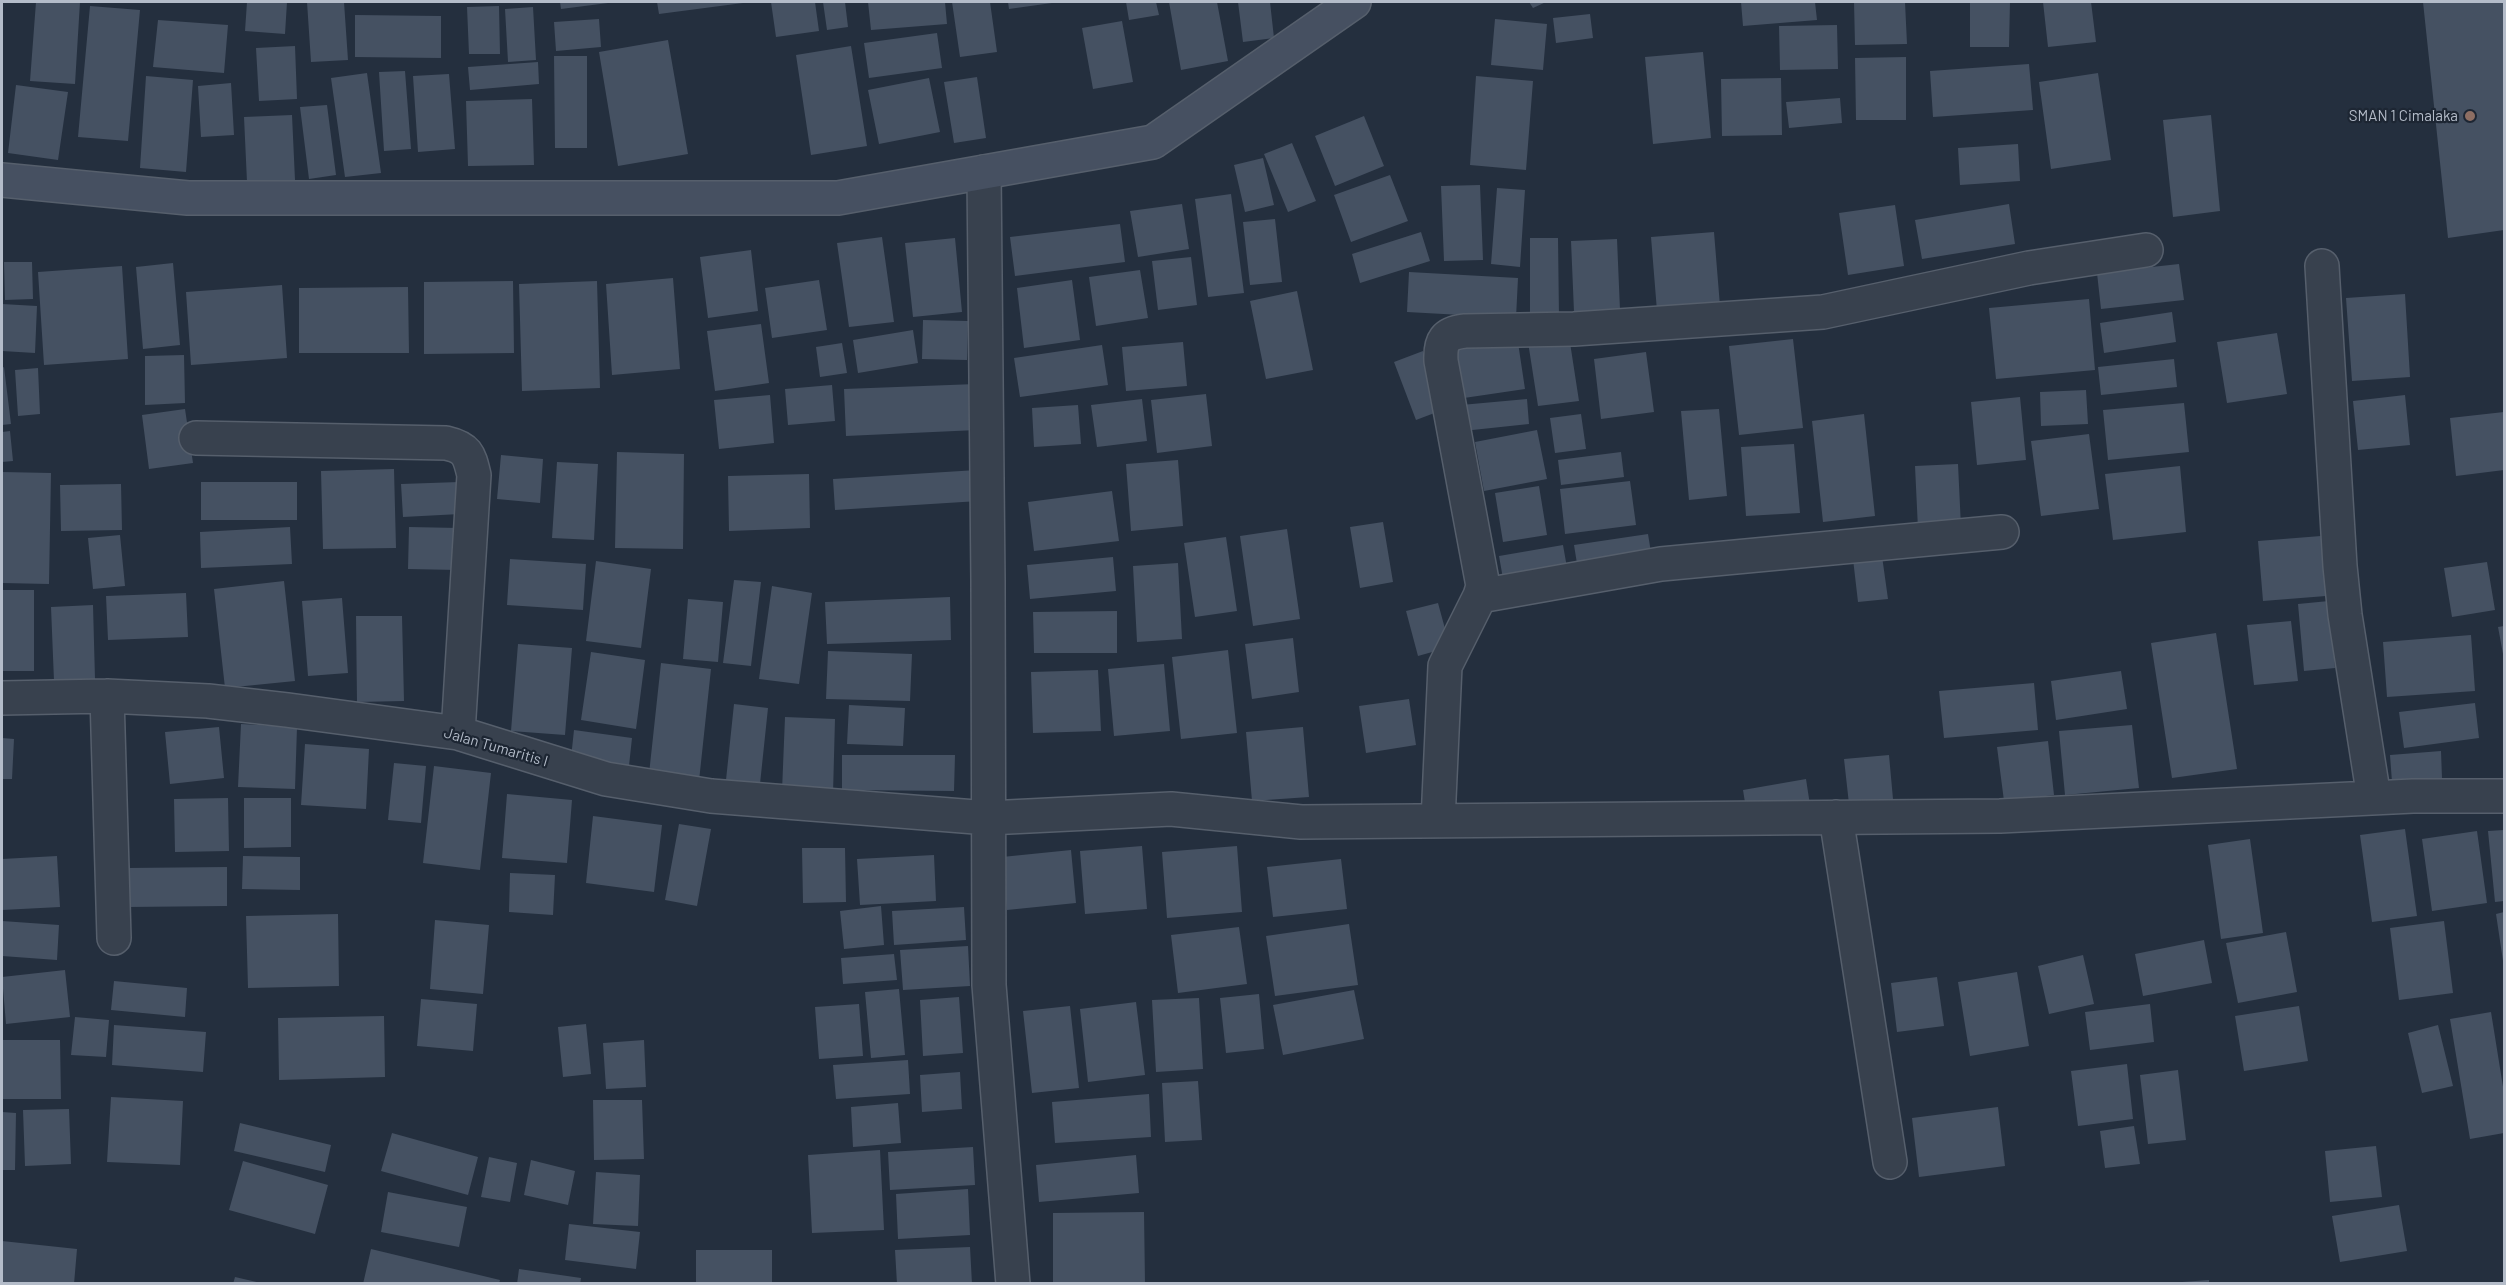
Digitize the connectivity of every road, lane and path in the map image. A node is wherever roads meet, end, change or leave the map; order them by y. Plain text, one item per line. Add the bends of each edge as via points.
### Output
1 (1354, 2) edge
2 (984, 172) junction
3 (2, 180) edge
4 (2146, 250) dead end
5 (2322, 266) dead end
6 (196, 438) dead end
7 (2002, 532) dead end
8 (1480, 596) junction
9 (107, 696) junction
10 (2, 698) edge
11 (458, 733) junction
12 (2505, 796) edge
13 (2374, 798) junction
14 (1836, 817) junction
15 (988, 818) junction
16 (1438, 821) junction
17 (114, 938) dead end
18 (1890, 1162) dead end
19 (1013, 1284) edge

1 - 2 street via 1153,142
2 - 3 street via 838,198 188,198
2 - 15 street
4 - 8 street via 2029,268 1823,312 1574,329 1453,332 1445,336 1440,346 1441,361 1482,576
5 - 13 street via 2340,566
6 - 11 street via 446,443 461,447 470,457 474,475
7 - 8 street via 1661,564
8 - 16 street via 1445,666
9 - 10 street, Jalan Tumaritis I
9 - 11 street, Jalan Tumaritis I via 208,701
9 - 17 street
11 - 15 street, Jalan Tumaritis I via 606,779 711,796
12 - 13 street, Jalan Tumaritis I
13 - 14 street, Jalan Tumaritis I via 2000,816
14 - 16 street, Jalan Tumaritis I
14 - 18 street
15 - 16 street, Jalan Tumaritis I via 1171,809 1301,822
15 - 19 street via 988,985

